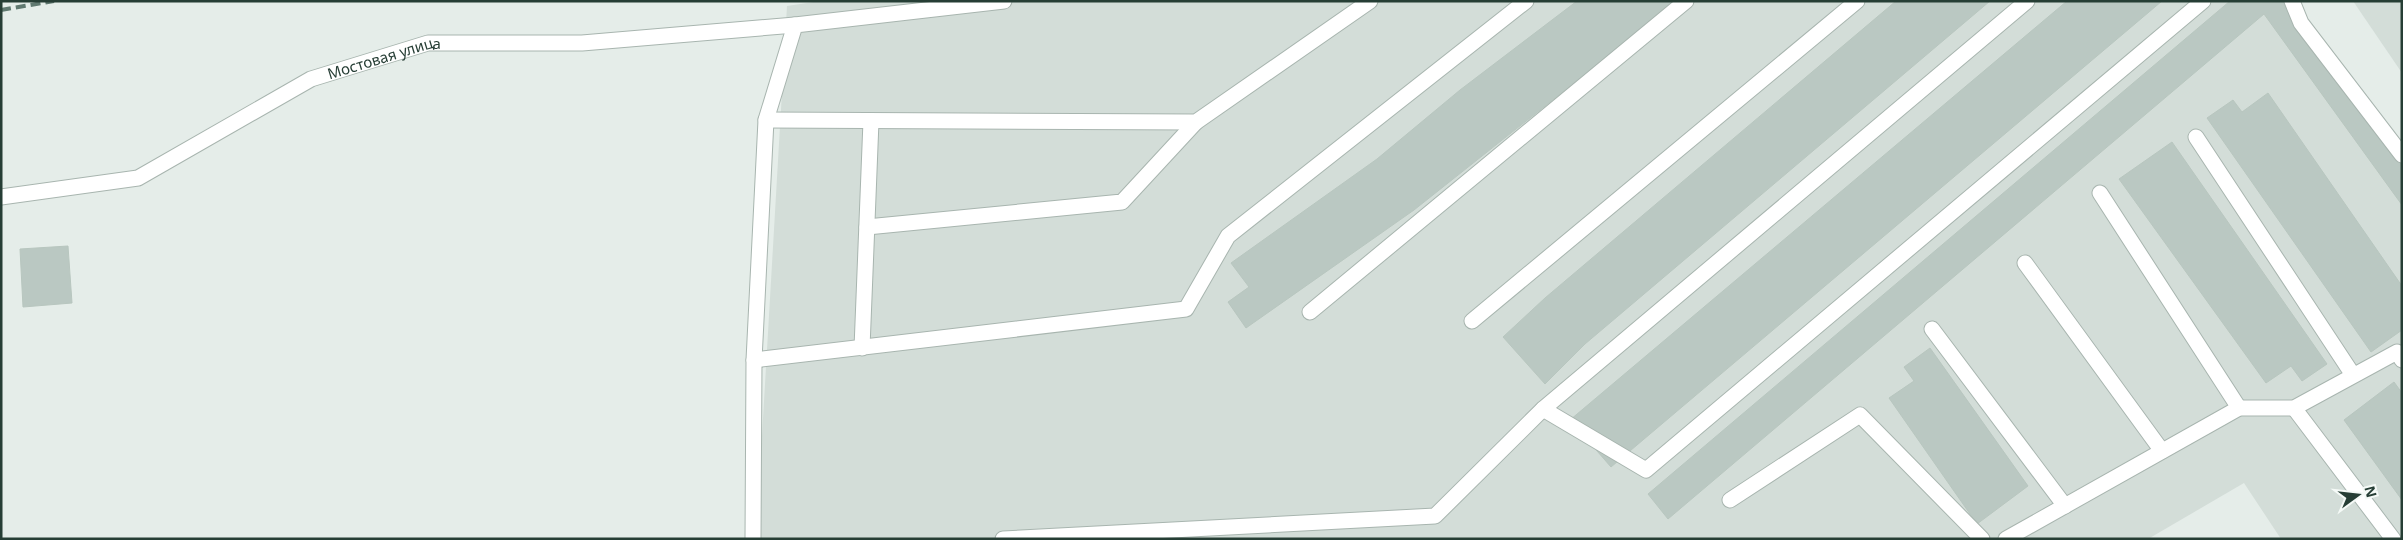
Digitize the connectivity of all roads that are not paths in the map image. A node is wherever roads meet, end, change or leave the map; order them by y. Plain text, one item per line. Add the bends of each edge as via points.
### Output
1 (1004, 1) edge
2 (1370, 1) edge
3 (1526, 1) edge
4 (1686, 1) edge
5 (1857, 1) edge
6 (2027, 1) edge
7 (2203, 1) edge
8 (2292, 1) edge
9 (795, 25) junction
10 (766, 120) junction
11 (871, 121) junction
12 (1196, 122) junction
13 (2196, 137) dead end
14 (2402, 155) edge
15 (2100, 193) dead end
16 (1, 197) edge
17 (867, 227) junction
18 (2025, 263) dead end
19 (1310, 312) dead end
20 (1472, 321) dead end
21 (1932, 329) dead end
22 (862, 348) junction
23 (754, 360) junction
24 (2402, 360) edge
25 (2353, 375) junction
26 (2239, 408) junction
27 (2294, 408) junction
28 (1543, 409) junction
29 (2162, 451) junction
30 (1730, 500) dead end
31 (2065, 506) junction
32 (753, 539) edge
33 (1003, 539) edge
34 (1982, 539) edge
35 (2006, 539) edge
36 (2393, 539) edge

1 - 9 street, Мостовая улица
2 - 12 street
3 - 22 street via 1228,236 1186,309
4 - 19 street
5 - 20 street
6 - 28 street
7 - 28 street via 1646,470
8 - 14 street via 2301,23
9 - 10 street
9 - 16 street, Мостовая улица via 582,43 428,43 312,78 138,178
10 - 11 street
10 - 23 street
11 - 12 street
11 - 17 street
12 - 17 street via 1122,202
13 - 25 street
15 - 26 street
17 - 22 street
18 - 29 street
21 - 31 street
22 - 23 street
23 - 32 street
24 - 25 street via 2397,352
25 - 27 street
26 - 27 street
26 - 29 street
27 - 36 street
28 - 33 street via 1435,516
29 - 31 street
30 - 34 street via 1860,415
31 - 35 street

